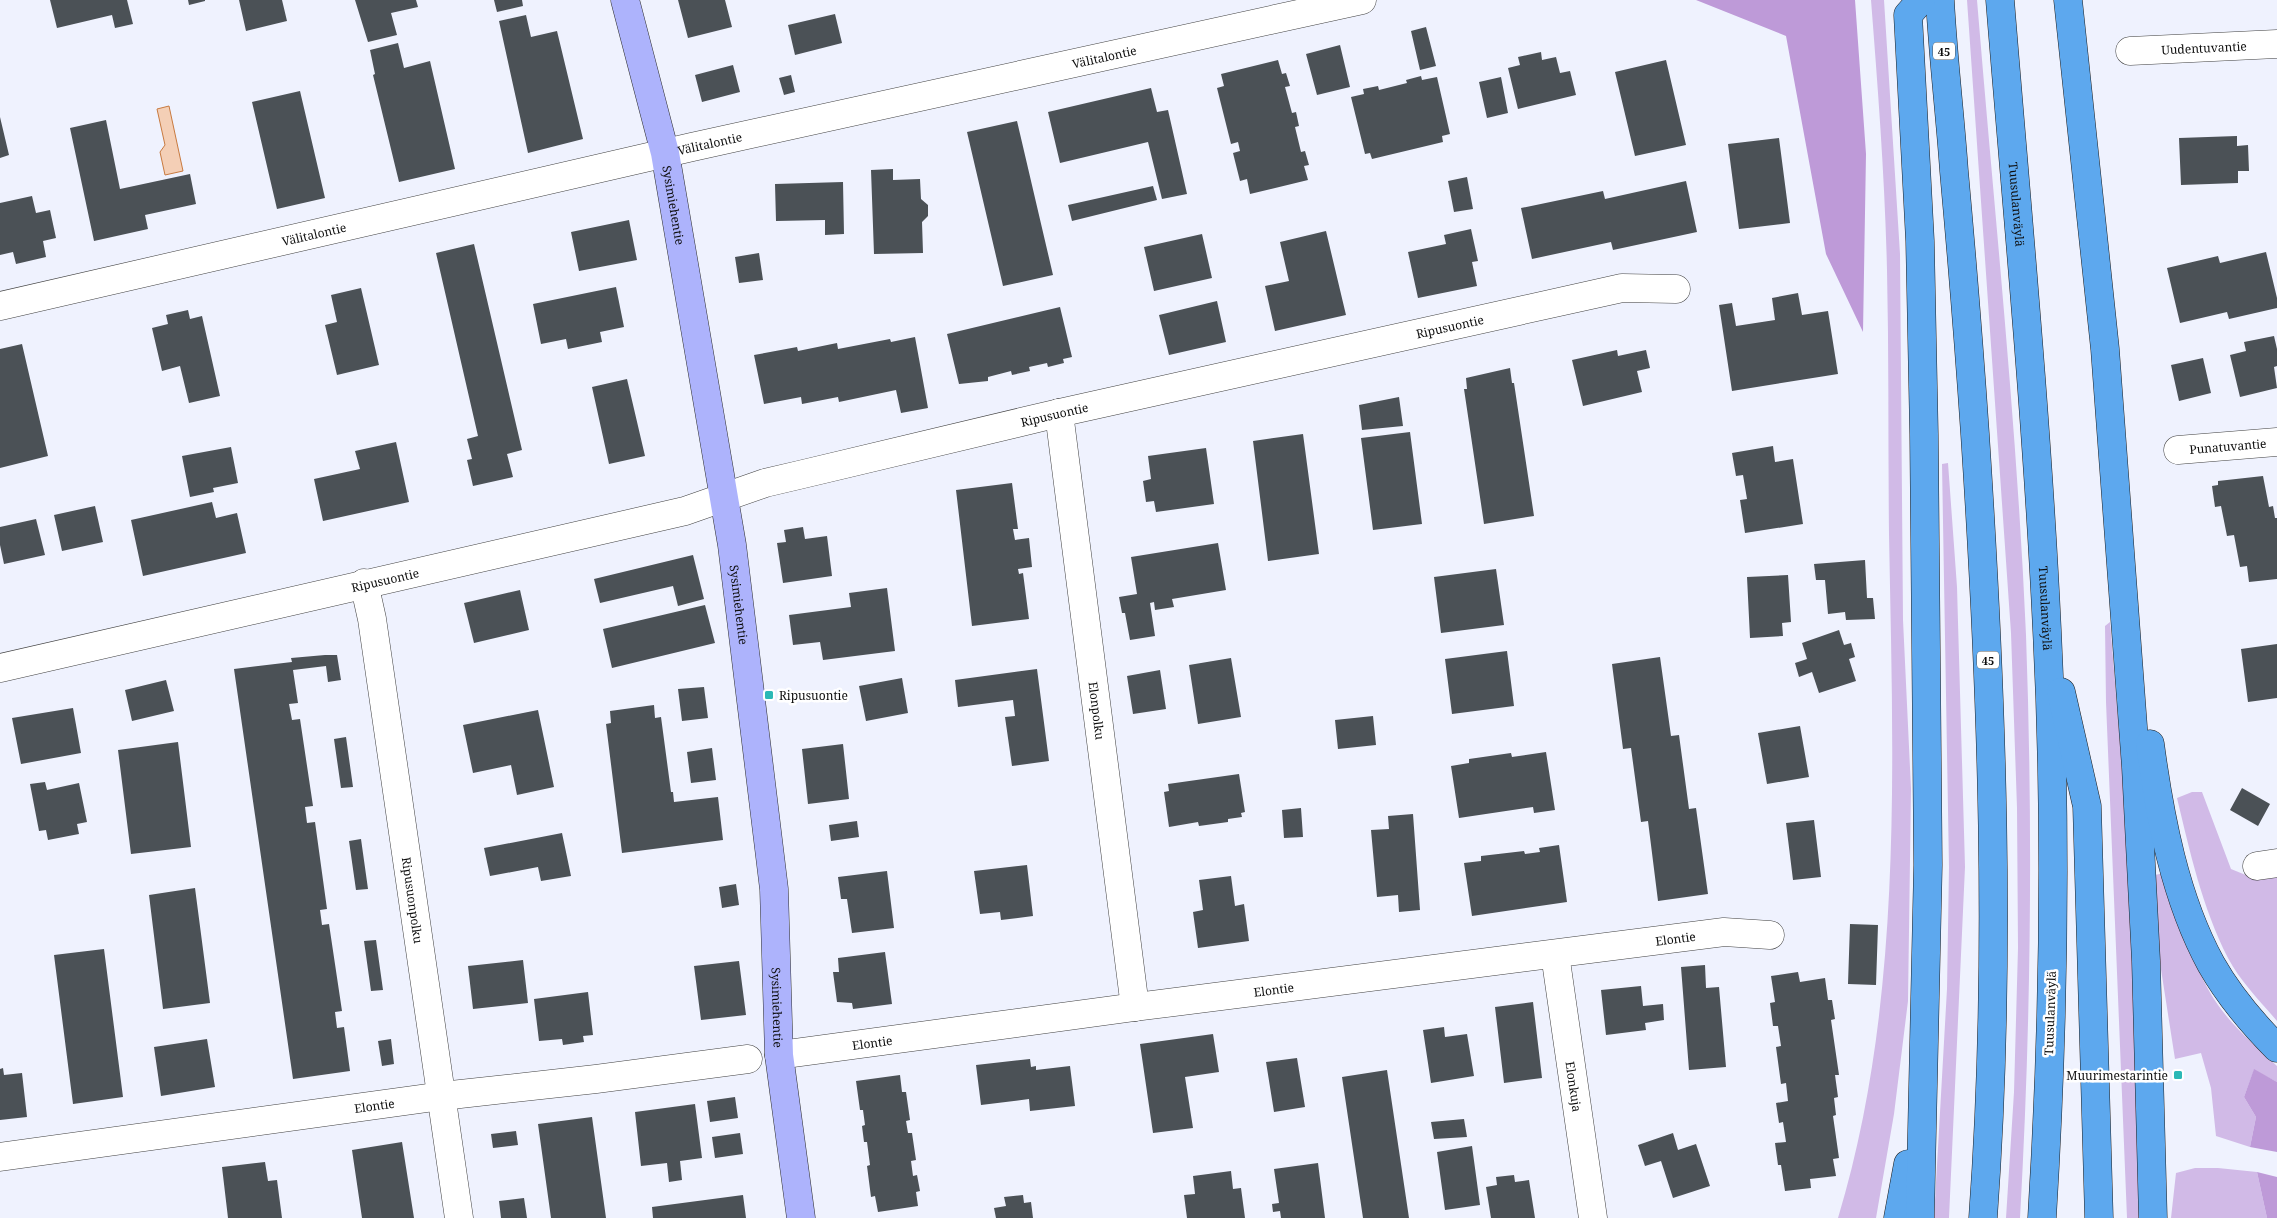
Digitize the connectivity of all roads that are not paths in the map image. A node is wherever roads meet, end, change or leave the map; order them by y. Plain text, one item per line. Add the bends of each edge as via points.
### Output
1 (625, 0) edge
2 (1362, 0) edge
3 (1921, 0) edge
4 (1940, 0) edge
5 (2000, 0) edge
6 (2068, 0) edge
7 (2277, 44) edge
8 (2130, 51) dead end
9 (665, 153) junction
10 (1676, 289) dead end
11 (0, 306) edge
12 (1059, 413) junction
13 (2277, 442) edge
14 (2178, 450) dead end
15 (2116, 484) junction
16 (723, 498) junction
17 (364, 583) junction
18 (2047, 630) junction
19 (0, 668) edge
20 (1770, 935) dead end
21 (1555, 954) junction
22 (1135, 1007) junction
23 (2277, 1048) edge
24 (779, 1055) junction
25 (748, 1059) dead end
26 (1922, 1076) junction
27 (442, 1096) junction
28 (0, 1157) edge
29 (459, 1218) edge
30 (801, 1218) edge
31 (1592, 1218) edge
32 (1898, 1218) edge
33 (1920, 1218) edge
34 (1983, 1218) edge
35 (2042, 1218) edge
36 (2099, 1218) edge
37 (2153, 1218) edge

1 - 9 street, Sysimiehentie
2 - 9 street, Välitalontie
3 - 26 highway via 1908,16 1920,241 1924,434 1928,865
4 - 34 highway, 45 via 1975,434 1993,808 1989,1091
5 - 18 highway, Tuusulanväylä via 2035,430
6 - 15 highway
7 - 8 street, Uudentuvantie
9 - 11 street, Välitalontie
9 - 16 street, Sysimiehentie
10 - 12 street, Ripusuontie via 1622,288
12 - 16 street, Ripusuontie via 765,483
12 - 22 street, Elonpolku
13 - 14 street, Punatuvantie
15 - 23 highway via 2153,766 2176,873 2211,965 2240,1006
15 - 37 highway via 2146,952
16 - 17 street, Ripusuontie via 685,511
16 - 24 street, Sysimiehentie via 732,545 774,889
17 - 19 street, Ripusuontie
17 - 27 street, Ripusuonpolku
18 - 35 highway, Tuusulanväylä via 2053,949
18 - 36 highway via 2086,806
20 - 21 street, Elontie via 1724,932
21 - 22 street, Elontie
21 - 31 street, Elonkuja
22 - 24 street, Elontie
24 - 30 street, Sysimiehentie
25 - 27 street, Elontie
26 - 32 highway
26 - 33 highway
27 - 28 street, Elontie
27 - 29 street, Ripusuonpolku

